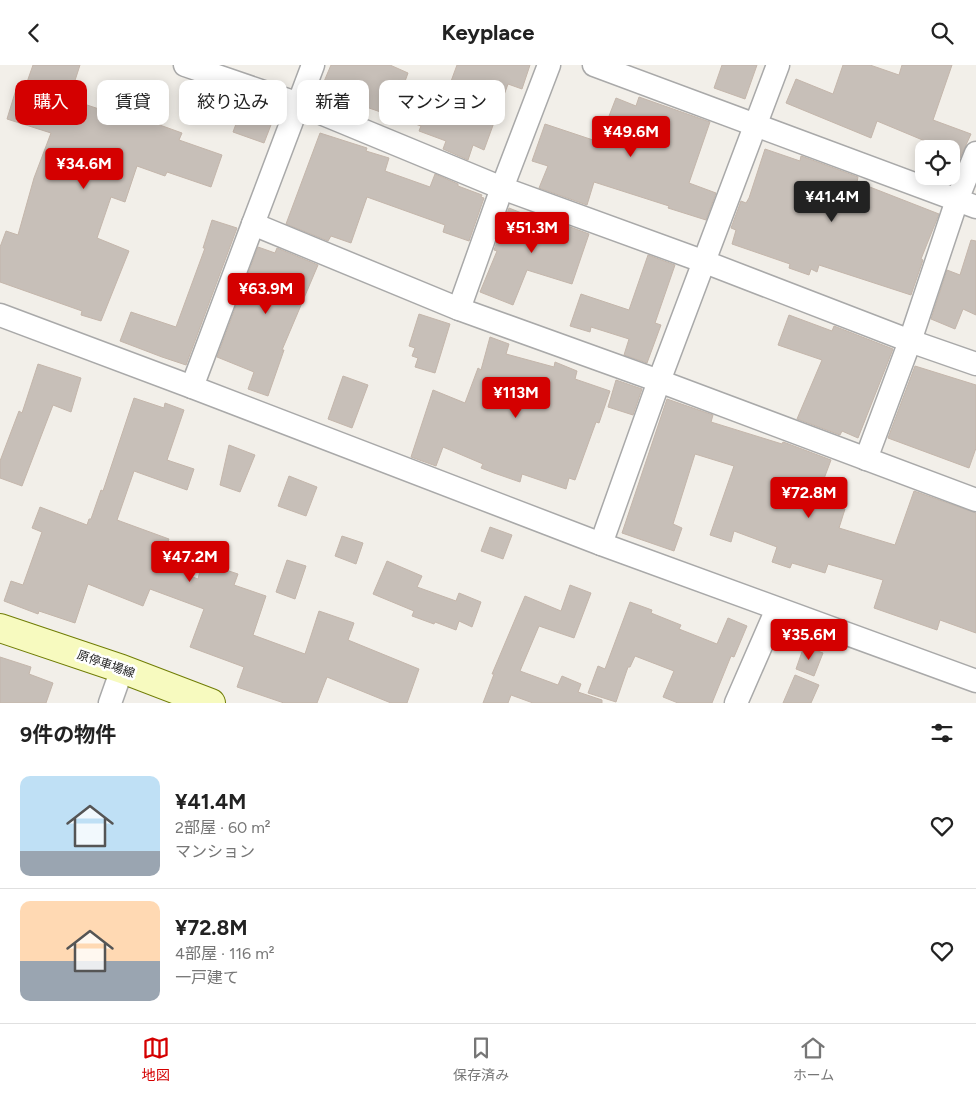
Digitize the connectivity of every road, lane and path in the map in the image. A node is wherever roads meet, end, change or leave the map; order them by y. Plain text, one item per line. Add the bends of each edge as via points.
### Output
1 (185, 65) edge
2 (313, 65) edge
3 (549, 65) edge
4 (594, 65) edge
5 (778, 65) edge
6 (308, 80) edge
7 (297, 103) edge
8 (297, 109) edge
9 (350, 125) edge
10 (754, 125) junction
11 (976, 153) edge
12 (502, 188) junction
13 (966, 204) edge
14 (253, 224) junction
15 (705, 262) junction
16 (459, 309) junction
17 (0, 315) edge
18 (910, 341) junction
19 (976, 364) edge
20 (659, 381) junction
21 (192, 387) junction
22 (866, 459) junction
23 (976, 500) edge
24 (600, 545) junction
25 (777, 609) junction
26 (0, 628) edge
27 (122, 669) junction
28 (976, 681) edge
29 (110, 703) edge
30 (212, 703) edge
31 (736, 703) edge

1 - 7 street
2 - 6 street
3 - 12 street
4 - 10 street
5 - 10 street
8 - 14 street
9 - 12 street
10 - 13 street
10 - 15 street
11 - 13 street
12 - 15 street
12 - 16 street
13 - 18 street
14 - 16 street
14 - 21 street
15 - 18 street
15 - 20 street
16 - 20 street
17 - 21 street
18 - 19 street
18 - 22 street
20 - 22 street
20 - 24 street
21 - 24 street
22 - 23 street
24 - 25 street
25 - 28 street
25 - 31 street
26 - 27 main road, 原停車場線
27 - 29 street
27 - 30 main road, 原停車場線

